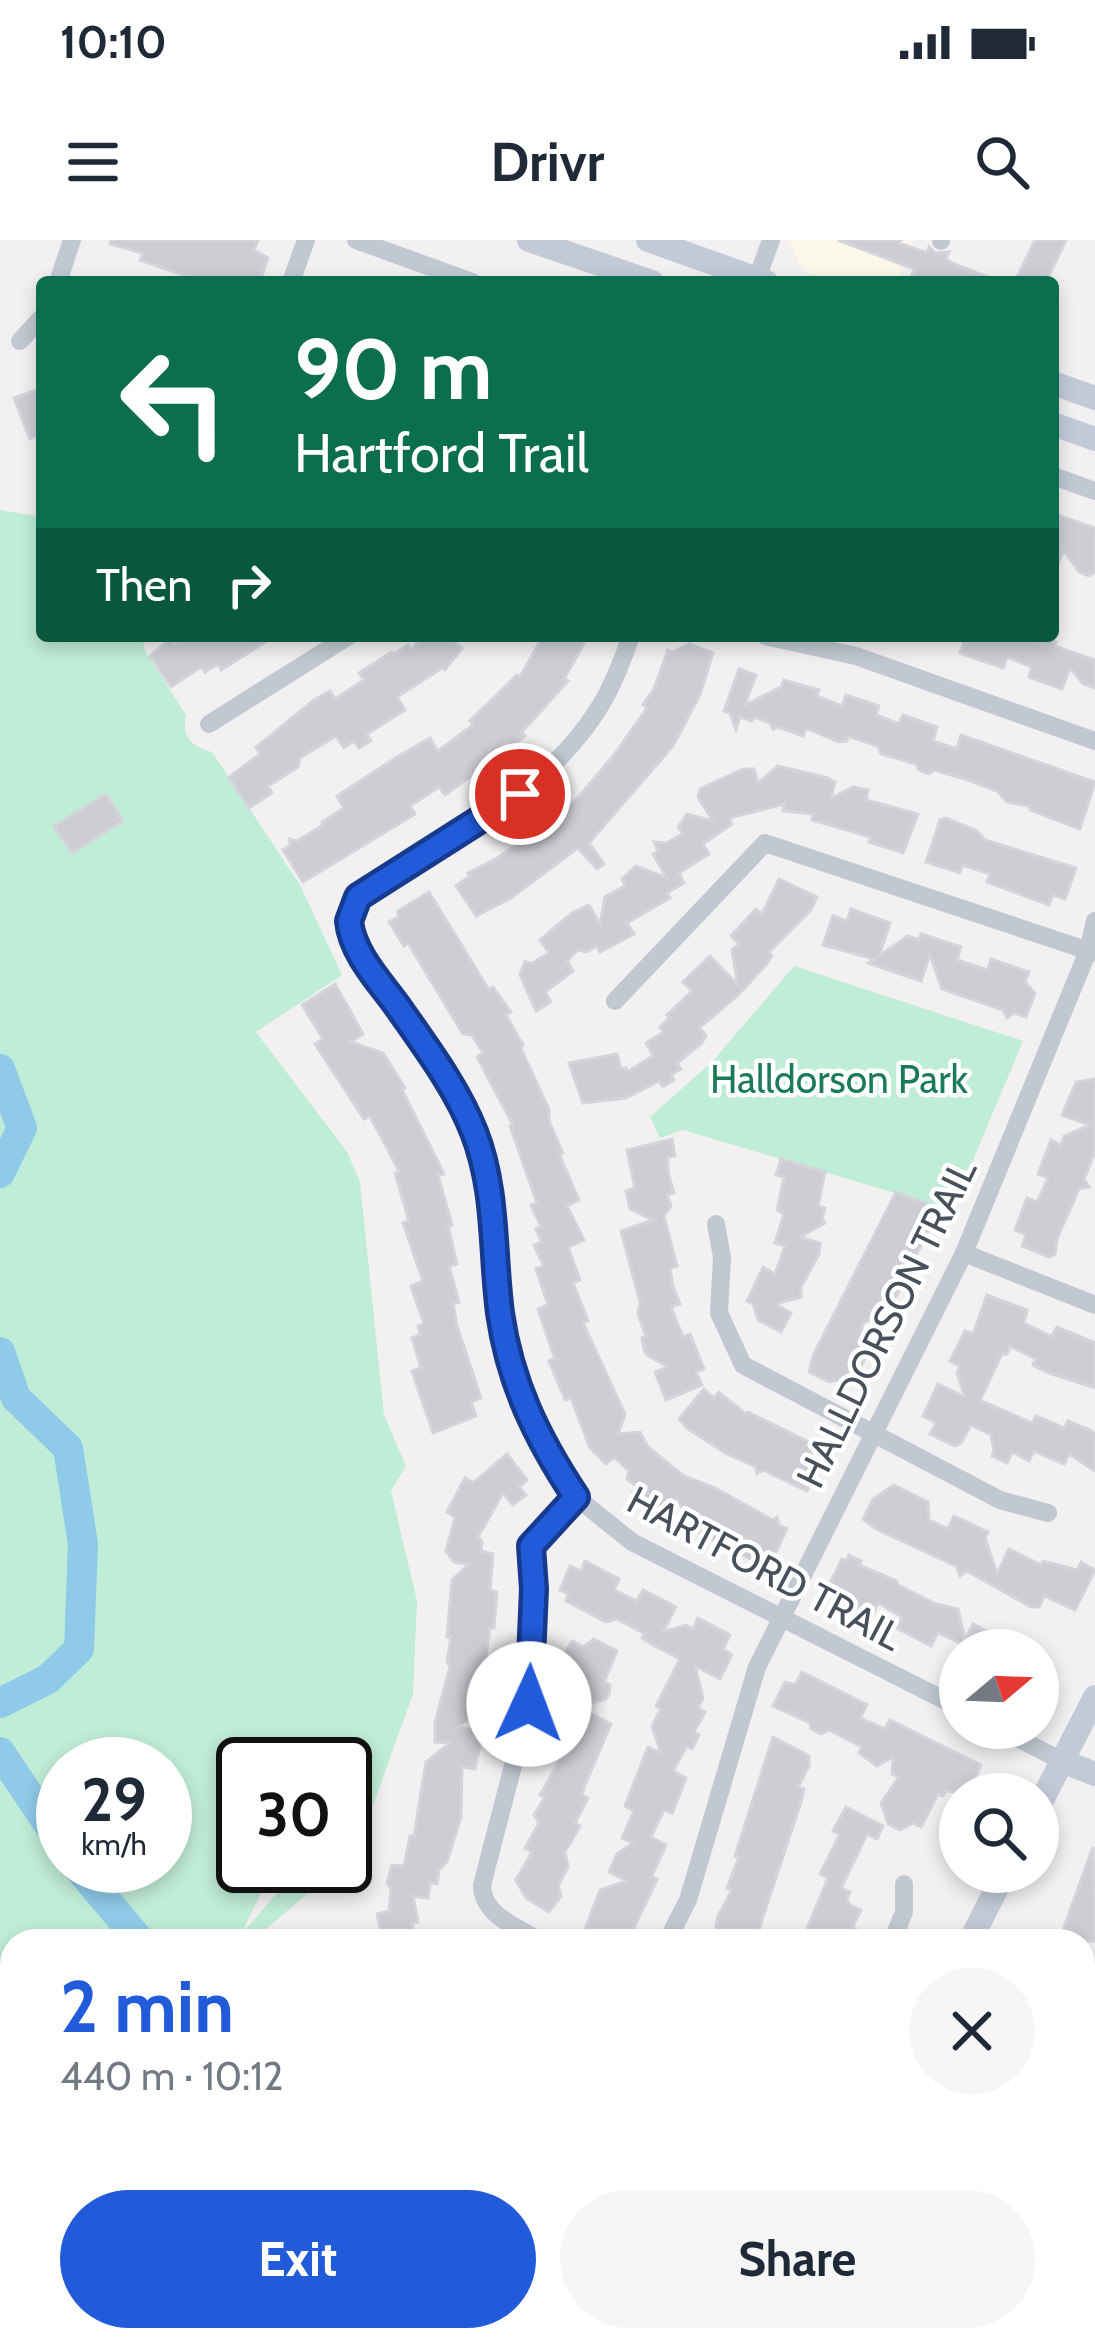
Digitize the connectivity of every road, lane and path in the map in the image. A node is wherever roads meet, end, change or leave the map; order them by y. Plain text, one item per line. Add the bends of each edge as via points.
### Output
1 (72, 240) edge
2 (306, 240) edge
3 (356, 240) edge
4 (529, 240) edge
5 (648, 240) edge
6 (771, 240) edge
7 (60, 276) edge
8 (293, 276) edge
9 (455, 276) edge
10 (634, 276) edge
11 (746, 276) edge
12 (761, 276) edge
13 (36, 323) edge
14 (20, 341) dead end
15 (1059, 385) edge
16 (1095, 398) edge
17 (1059, 426) edge
18 (1095, 439) edge
19 (1059, 478) edge
20 (1095, 491) edge
21 (339, 642) edge
22 (628, 642) edge
23 (821, 642) edge
24 (859, 646) edge
25 (209, 724) dead end
26 (1095, 740) edge
27 (1095, 921) edge
28 (1091, 952) edge
29 (615, 1001) dead end
30 (716, 1224) dead end
31 (964, 1253) junction
32 (1095, 1305) edge
33 (872, 1434) junction
34 (576, 1497) junction
35 (1048, 1513) dead end
36 (780, 1616) junction
37 (939, 1697) edge
38 (1095, 1697) edge
39 (1039, 1749) edge
40 (1062, 1761) junction
41 (1056, 1773) edge
42 (1095, 1774) edge
43 (904, 1884) dead end
44 (994, 1893) edge
45 (520, 1929) edge
46 (674, 1929) edge
47 (897, 1929) edge
48 (976, 1929) edge

1 - 7 street
2 - 8 street
3 - 9 street
4 - 10 main road
5 - 11 main road
6 - 12 street
13 - 14 street
15 - 16 main road
17 - 18 main road
19 - 20 street
21 - 25 street
22 - 34 street, HARTFORD TRAIL via 606,696 548,770 358,897 349,921 360,953 474,1132 491,1200 507,1356 526,1415
23 - 24 street
24 - 26 street
27 - 28 street, HALLDORSON TRAIL
28 - 29 street via 766,843
28 - 31 street, HALLDORSON TRAIL
30 - 33 street via 719,1313 737,1358
31 - 32 street
31 - 33 street, HALLDORSON TRAIL
33 - 35 street via 1000,1500
33 - 36 street, HALLDORSON TRAIL
34 - 36 street, HARTFORD TRAIL via 632,1542
34 - 45 street via 531,1546 529,1704 482,1885 494,1913
36 - 37 street, HARTFORD TRAIL
36 - 46 street, HALLDORSON TRAIL via 742,1706
38 - 40 main road
39 - 40 street
40 - 41 main road
40 - 42 main road
43 - 47 street
44 - 48 main road

